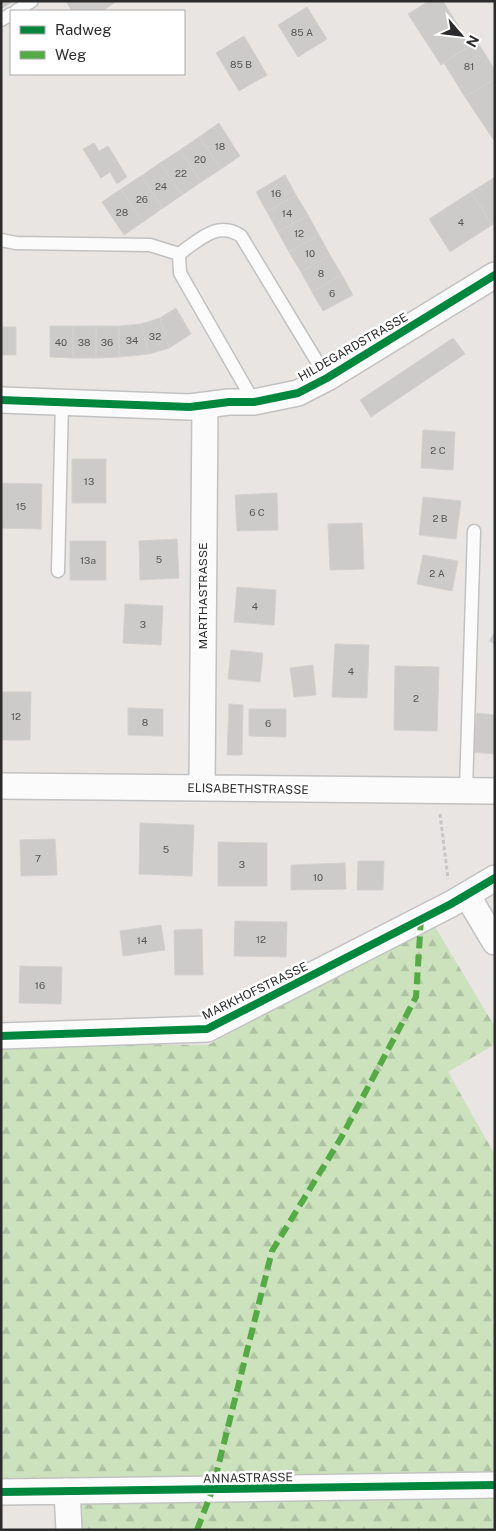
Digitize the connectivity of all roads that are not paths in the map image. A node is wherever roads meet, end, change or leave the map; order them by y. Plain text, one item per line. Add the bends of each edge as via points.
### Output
1 (32, 1) edge
2 (18, 10) edge
3 (1, 240) edge
4 (179, 254) junction
5 (495, 276) edge
6 (327, 378) junction
7 (1, 400) edge
8 (62, 402) junction
9 (254, 402) junction
10 (205, 405) junction
11 (474, 531) dead end
12 (58, 571) dead end
13 (1, 786) edge
14 (202, 788) junction
15 (466, 790) junction
16 (495, 791) edge
17 (495, 878) edge
18 (459, 900) junction
19 (495, 942) edge
20 (1, 1036) edge
21 (495, 1485) edge
22 (67, 1491) junction
23 (1, 1492) edge
24 (69, 1530) edge

1 - 2 lane
3 - 4 lane via 150,245
4 - 6 lane via 218,229 232,230 241,236
4 - 9 lane via 184,282
5 - 6 street, HILDEGARDSTRASSE
6 - 9 street, HILDEGARDSTRASSE via 298,392
7 - 8 street, HILDEGARDSTRASSE
8 - 10 street, HILDEGARDSTRASSE
8 - 12 lane
9 - 10 street, HILDEGARDSTRASSE
10 - 14 street, MARTHASTRASSE
11 - 15 lane
13 - 14 street, ELISABETHSTRASSE
14 - 15 street, ELISABETHSTRASSE
15 - 16 street, ELISABETHSTRASSE
17 - 18 street, MARKHOFSTRASSE
18 - 19 street
18 - 20 street, MARKHOFSTRASSE via 207,1029
21 - 22 street, ANNASTRASSE
22 - 23 street, ANNASTRASSE
22 - 24 street

